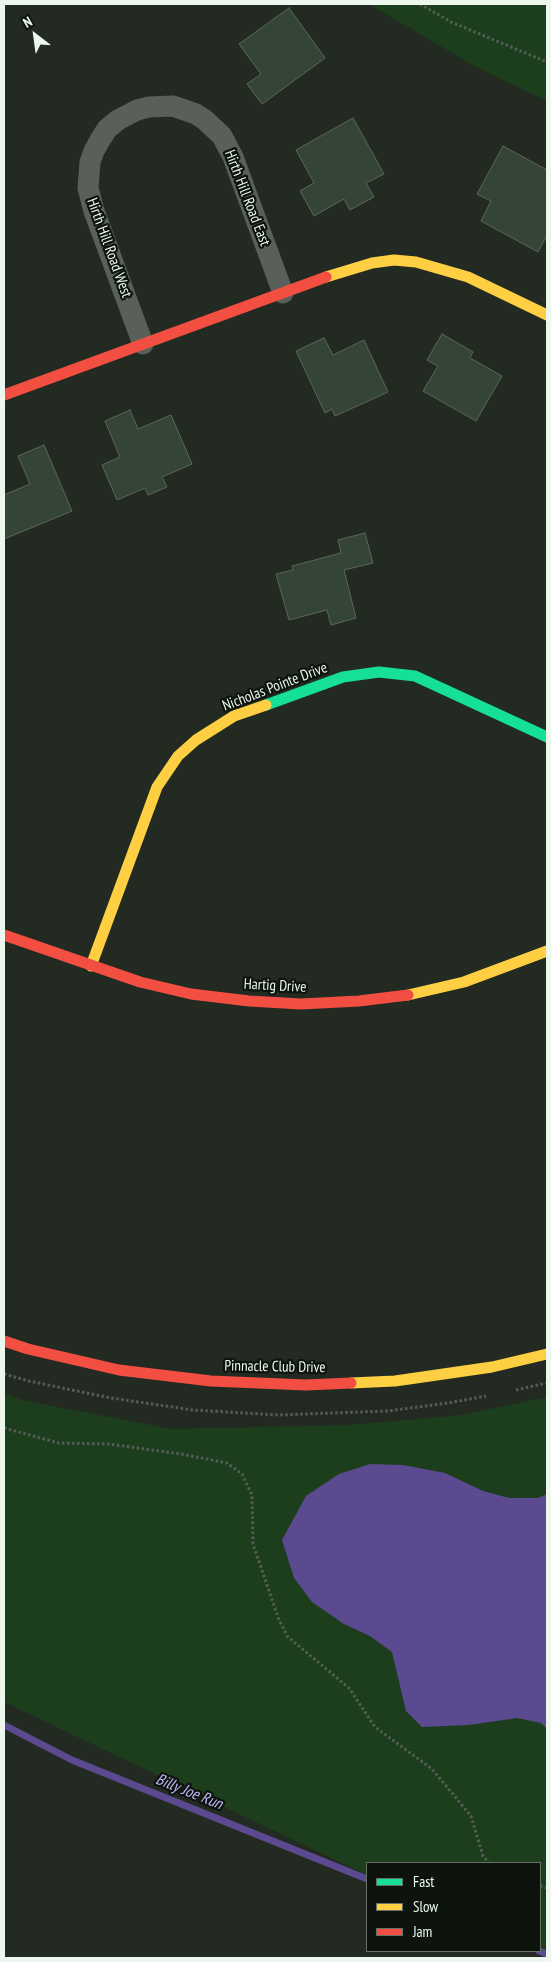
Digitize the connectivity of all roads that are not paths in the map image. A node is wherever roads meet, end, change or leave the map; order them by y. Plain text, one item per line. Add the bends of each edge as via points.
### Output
1 (137, 110) joint
2 (282, 293) junction
3 (547, 315) edge
4 (144, 344) junction
5 (4, 395) edge
6 (547, 737) edge
7 (4, 935) edge
8 (547, 951) edge
9 (91, 966) junction
10 (4, 1341) edge
11 (547, 1354) edge

1 - 2 street, Hirth Hill Road East via 174,106 196,114 222,136 233,157
1 - 4 street, Hirth Hill Road West via 118,120 100,140 90,162 88,188
2 - 3 street via 346,270 394,260 416,262 468,276
2 - 4 street
4 - 5 street
6 - 9 street, Nicholas Pointe Drive via 434,683 415,676 379,672 343,677 234,716 196,740 178,756 158,787
7 - 9 street, Hartig Drive
8 - 9 street, Hartig Drive via 464,982 412,994 301,1004 191,994
10 - 11 street, Pinnacle Club Drive via 120,1370 211,1381 306,1385 395,1381 492,1367

